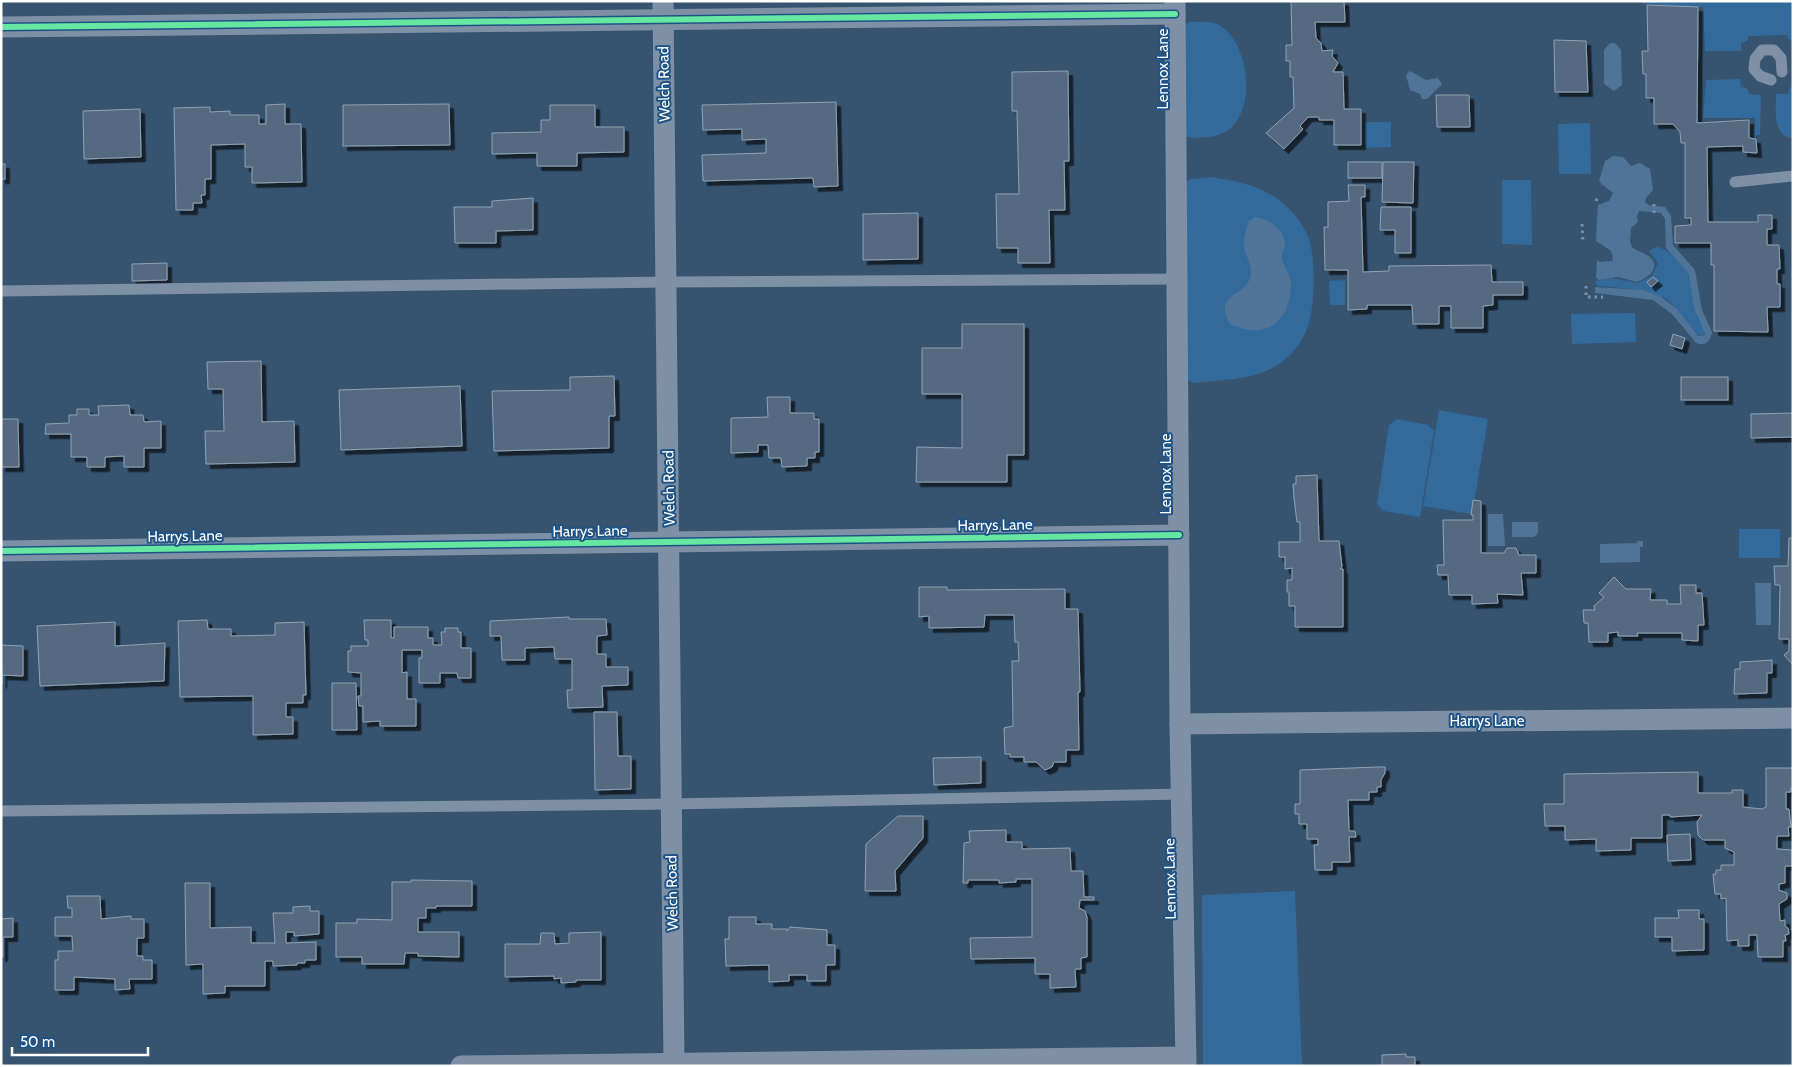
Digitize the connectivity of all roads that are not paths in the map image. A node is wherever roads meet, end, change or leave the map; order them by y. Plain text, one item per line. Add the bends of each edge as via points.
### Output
1 (1175, 8) edge
2 (663, 10) edge
3 (1, 27) edge
4 (1782, 72) dead end
5 (1771, 80) dead end
6 (1793, 176) edge
7 (1735, 182) dead end
8 (1177, 279) junction
9 (666, 282) junction
10 (1, 291) edge
11 (1179, 535) junction
12 (669, 542) junction
13 (1, 551) edge
14 (1793, 718) edge
15 (1180, 724) junction
16 (1182, 794) junction
17 (671, 804) junction
18 (1, 811) edge
19 (1186, 1061) edge
20 (674, 1064) edge
21 (461, 1066) edge

1 - 2 street
1 - 8 street, Lennox Lane
2 - 3 street
2 - 9 street, Welch Road
4 - 5 lane via 1781,58 1774,50 1762,50 1755,58 1754,69 1760,76
6 - 7 lane
8 - 9 lane
8 - 11 street, Lennox Lane
9 - 10 lane
9 - 12 street, Welch Road
11 - 12 street, Harrys Lane
11 - 15 street, Lennox Lane
12 - 13 street, Harrys Lane
12 - 17 street, Welch Road
14 - 15 street, Harrys Lane
15 - 16 street, Lennox Lane
16 - 17 lane
16 - 19 street, Lennox Lane
17 - 18 lane
17 - 20 street, Welch Road
19 - 20 street
20 - 21 street

